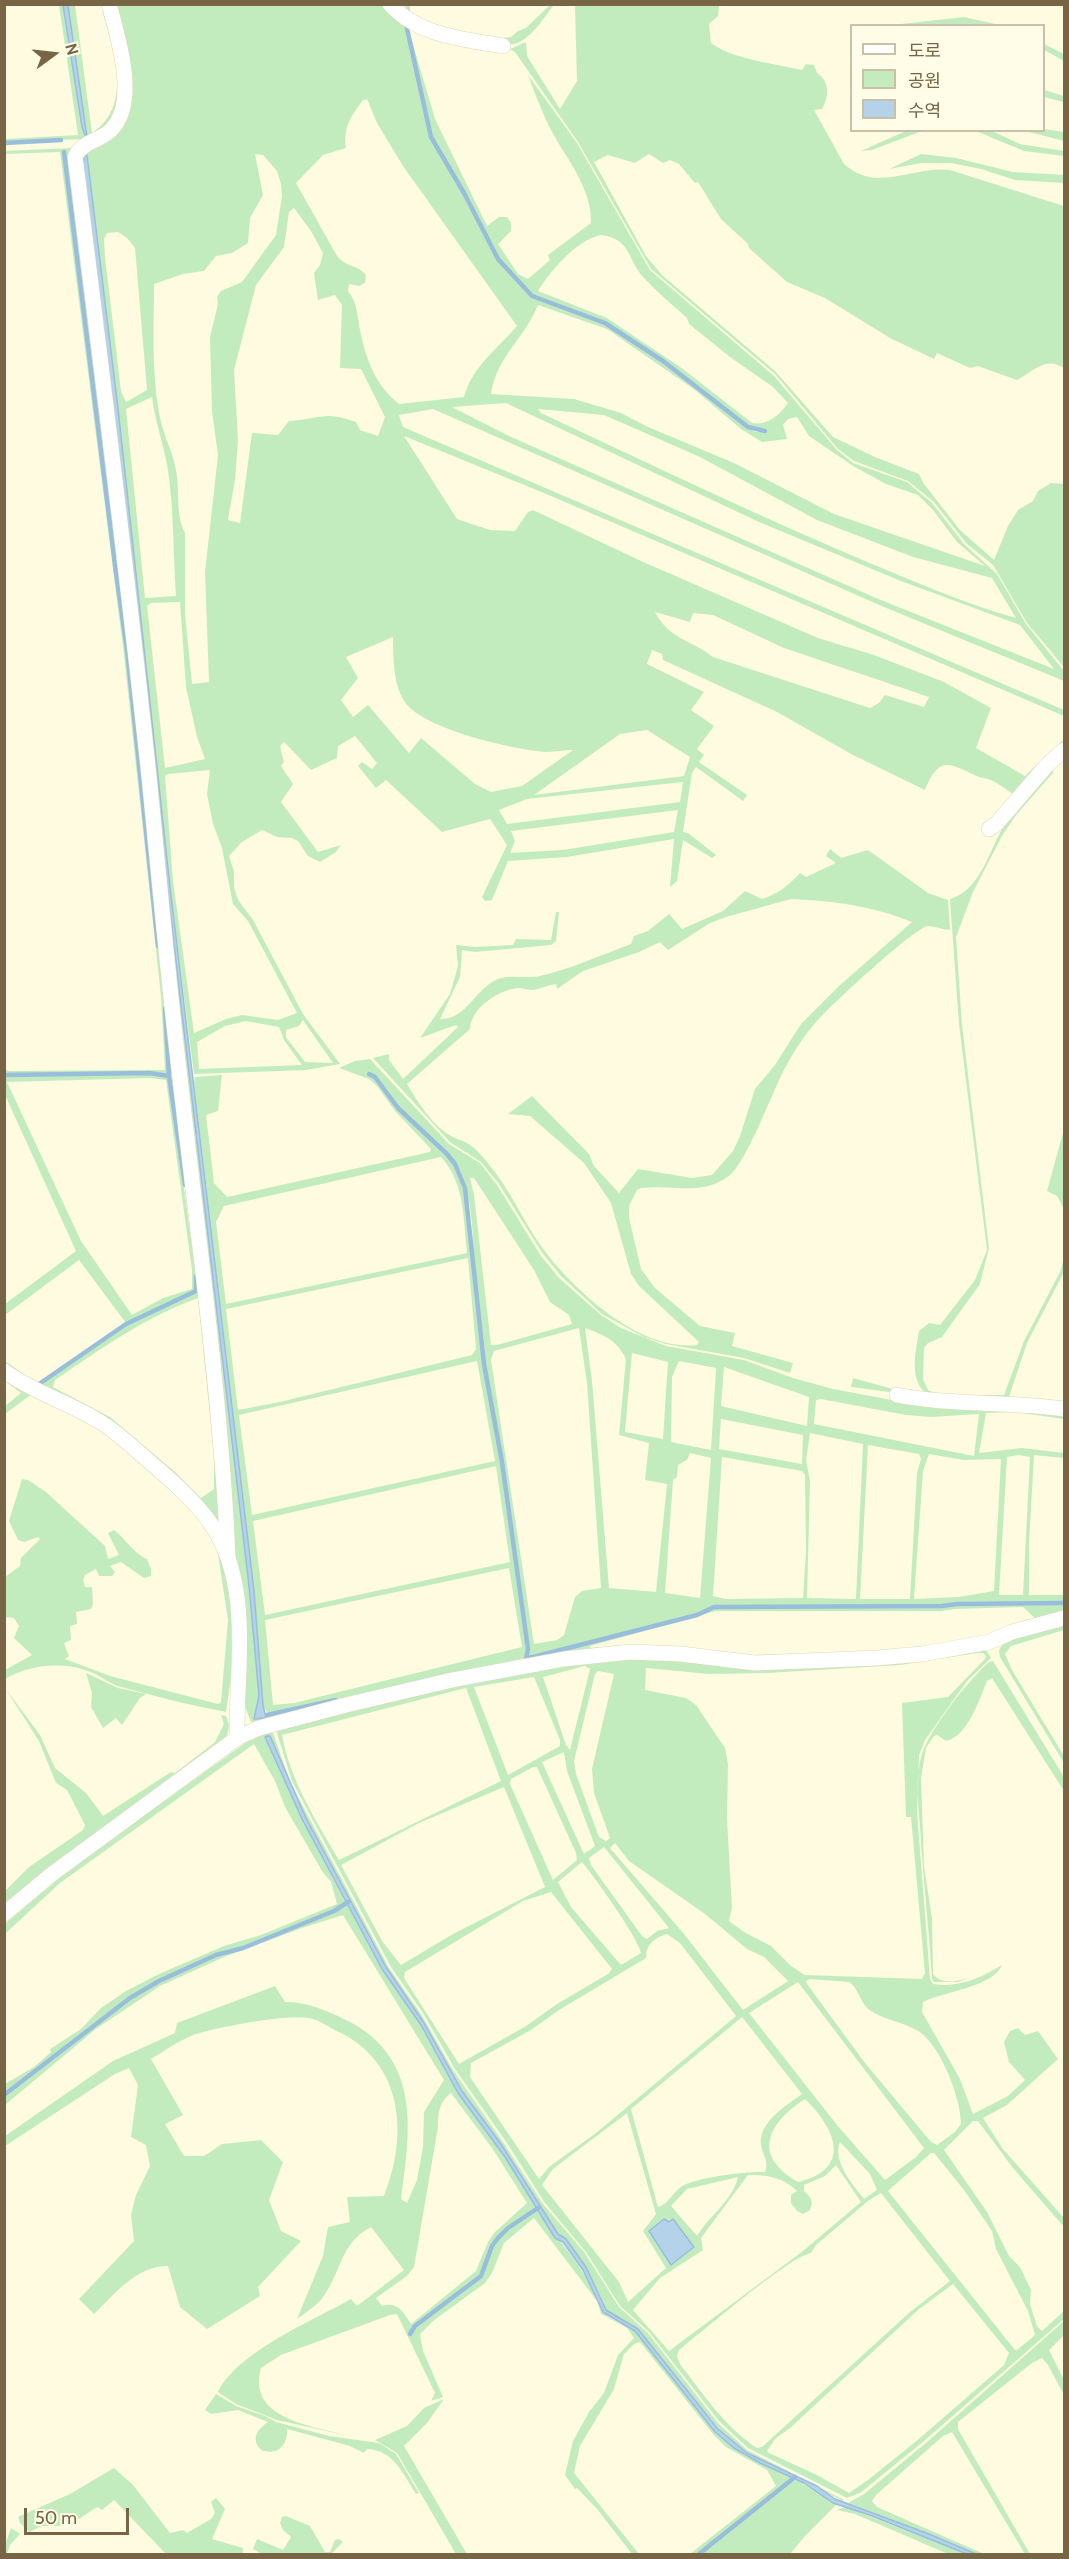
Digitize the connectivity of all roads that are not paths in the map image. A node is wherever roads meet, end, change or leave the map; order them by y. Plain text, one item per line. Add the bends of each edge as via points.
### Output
1 (109, 4) edge
2 (390, 4) edge
3 (503, 46) dead end
4 (1065, 750) edge
5 (989, 829) dead end
6 (4, 1371) edge
7 (897, 1395) dead end
8 (1065, 1409) edge
9 (228, 1557) junction
10 (1065, 1618) edge
11 (237, 1738) junction
12 (4, 1914) edge

1 - 9 street via 125,72 123,111 112,129 78,150 75,157 98,329 198,1218
2 - 3 street via 406,20 438,33
4 - 5 street
6 - 9 street via 98,1421 127,1442 173,1481 198,1509 211,1524
7 - 8 street
9 - 11 street via 238,1612
10 - 11 street via 988,1642 877,1659 755,1663 630,1652 564,1659 346,1705
11 - 12 street

